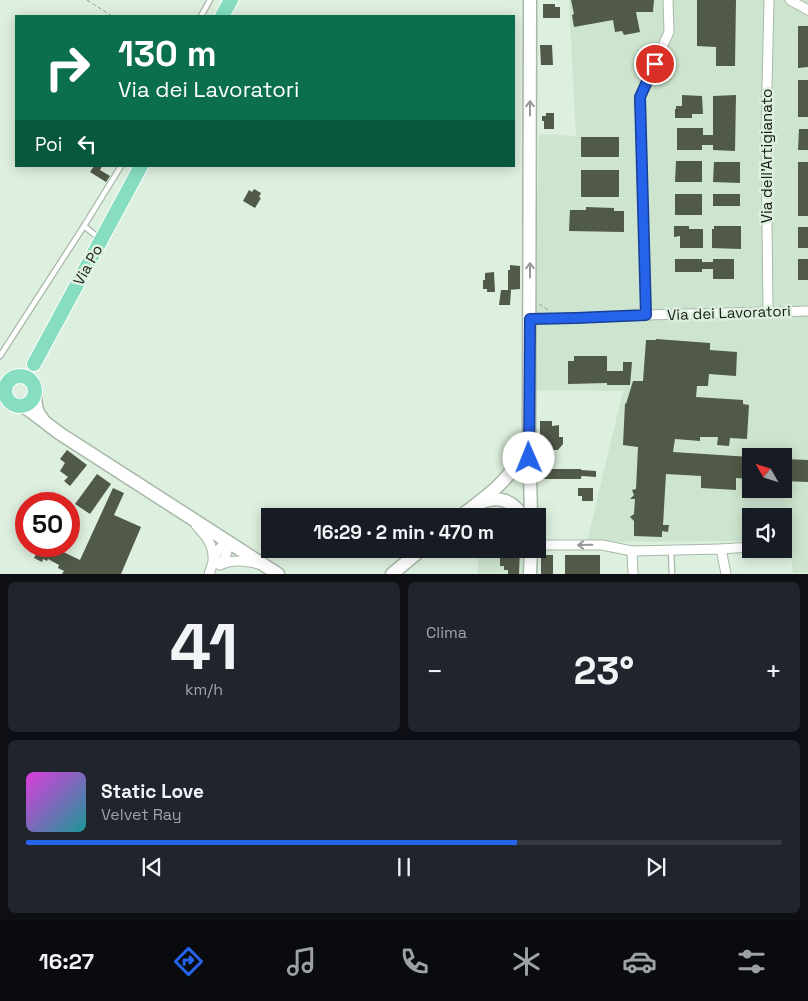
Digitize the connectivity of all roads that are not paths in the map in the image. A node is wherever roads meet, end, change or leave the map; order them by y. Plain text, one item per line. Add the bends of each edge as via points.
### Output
1 (210, 0) edge
2 (231, 0) edge
3 (530, 0) edge
4 (668, 0) edge
5 (769, 0) edge
6 (790, 0) edge
7 (808, 10) edge
8 (202, 15) edge
9 (223, 15) edge
10 (120, 167) edge
11 (140, 167) edge
12 (84, 226) junction
13 (102, 240) junction
14 (768, 311) junction
15 (808, 311) edge
16 (646, 315) junction
17 (530, 319) junction
18 (0, 356) edge
19 (34, 364) junction
20 (8, 380) edge
21 (34, 389) junction
22 (3, 395) edge
23 (21, 406) junction
24 (47, 424) junction
25 (529, 431) junction
26 (474, 505) junction
27 (470, 508) edge
28 (517, 508) edge
29 (530, 508) edge
30 (189, 517) junction
31 (228, 542) junction
32 (546, 545) edge
33 (742, 548) edge
34 (721, 549) junction
35 (671, 550) junction
36 (632, 551) junction
37 (411, 558) edge
38 (531, 558) edge
39 (216, 563) junction
40 (266, 566) junction
41 (209, 573) edge
42 (278, 574) edge
43 (392, 574) edge
44 (530, 574) edge
45 (633, 574) edge
46 (672, 574) edge
47 (726, 574) edge

1 - 8 lane
2 - 9 main road
17 -> 3 main road
4 - 16 street via 670,32 640,97
5 - 14 street, Via dell'Artigianato via 766,131
6 - 7 street
10 - 12 lane
11 - 13 main road, Via Po
12 - 13 lane
12 - 18 lane
13 - 19 main road, Via Po
14 - 15 street, Via dei Lavoratori
14 - 16 street, Via dei Lavoratori
16 - 17 street, Via dei Lavoratori
17 - 25 main road
19 - 20 main road, Via Po
19 - 21 main road, Via Po
20 - 21 main road via 26,377
20 - 22 main road
21 - 23 main road via 29,402
21 - 24 main road via 39,415
22 - 23 main road
23 - 24 main road
24 - 30 main road
25 - 26 main road via 516,464 494,489
25 - 29 main road
26 - 27 main road
26 - 28 main road via 496,498
30 - 31 main road
30 - 39 street via 211,545
31 - 39 street via 221,545
31 - 40 main road
36 -> 32 street via 602,544
33 - 34 street
34 - 35 street
34 - 47 street
35 - 36 street
35 - 46 lane
36 - 45 street
37 - 43 main road
38 - 44 main road
39 - 40 street via 235,561
39 - 41 street
40 - 42 main road

